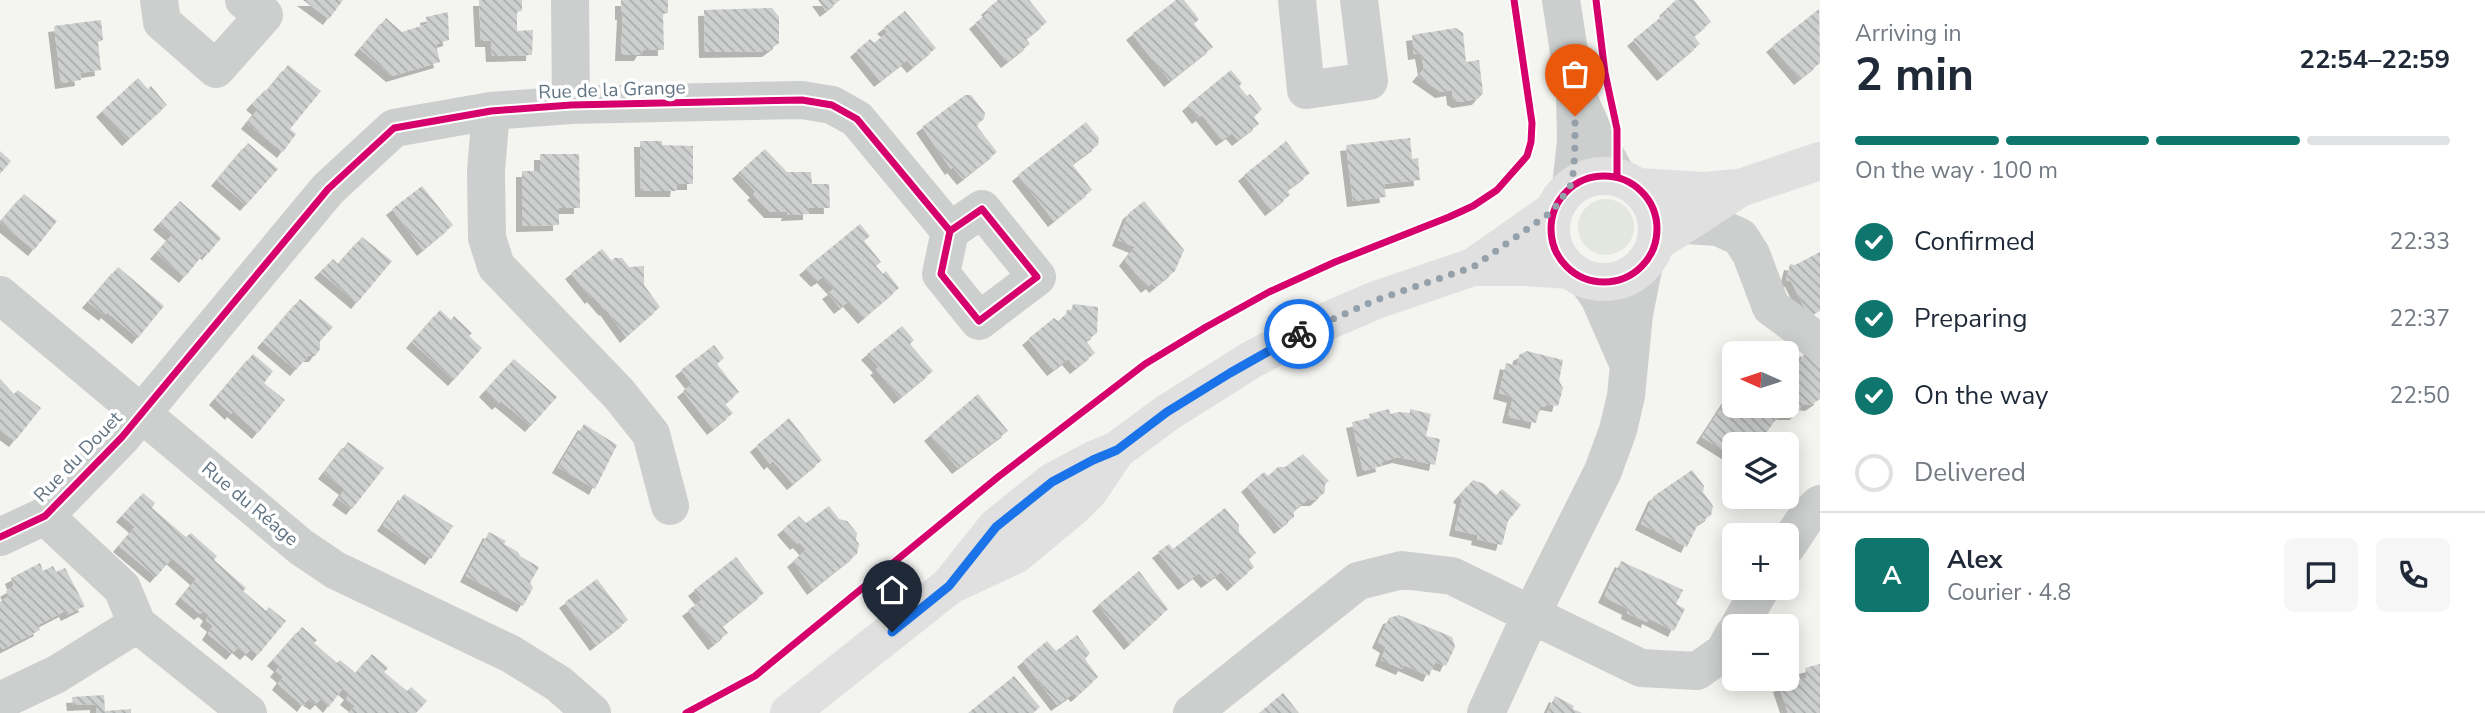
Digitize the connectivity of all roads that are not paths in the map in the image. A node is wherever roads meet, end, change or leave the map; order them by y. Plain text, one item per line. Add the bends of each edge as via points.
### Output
1 (159, 0) edge
2 (244, 0) edge
3 (570, 0) edge
4 (1297, 0) edge
5 (1359, 0) edge
6 (1561, 0) edge
7 (1575, 90) junction
8 (571, 105) junction
9 (491, 111) junction
10 (1820, 160) edge
11 (1628, 182) junction
12 (1740, 188) junction
13 (1562, 199) junction
14 (950, 231) dead end
15 (1661, 244) junction
16 (1473, 267) junction
17 (1578, 275) junction
18 (0, 295) edge
19 (1820, 342) edge
20 (1628, 363) junction
21 (140, 414) junction
22 (1820, 504) edge
23 (670, 506) dead end
24 (44, 516) junction
25 (1799, 528) edge
26 (0, 537) edge
27 (1531, 615) junction
28 (137, 624) junction
29 (1722, 653) edge
30 (531, 667) junction
31 (0, 701) edge
32 (248, 713) edge
33 (554, 713) edge
34 (592, 713) edge
35 (789, 713) edge
36 (1192, 713) edge
37 (1486, 713) edge

1 - 2 street via 162,22 216,69 264,15
3 - 8 street, Rue de la Grange
4 - 5 street via 1307,90 1369,81
6 - 7 street
7 - 11 street via 1596,138
7 - 13 street via 1576,142
8 - 9 street, Rue de la Grange
8 - 14 street, Rue de la Grange via 802,100 832,105 858,119
9 - 21 street, Rue de la Grange via 394,128 328,189
9 - 23 street via 487,238 496,266 619,394 651,434
10 - 12 main road
11 - 12 main road via 1703,191
11 - 13 main road via 1593,176
11 - 15 main road via 1649,199
12 - 15 main road
13 - 16 main road
13 - 17 main road via 1550,227 1552,243 1558,257
15 - 17 main road via 1632,275 1618,281
15 - 19 street via 1718,227 1740,237 1772,307
15 - 20 street
16 - 17 main road
16 - 35 main road via 1376,300 1296,336 1167,412 1117,450 1089,491 1015,555 949,586
17 - 20 street via 1599,297
18 - 21 street, Rue du Réage
20 - 27 street via 1626,396 1603,471
21 - 24 street, Rue du Douet
21 - 30 street, Rue du Réage via 335,570
22 - 25 street
24 - 26 street, Rue du Douet
24 - 28 street, Rue du Douet via 122,588
27 - 29 street via 1641,668 1697,671
27 - 36 street via 1452,576 1402,570 1358,581
27 - 37 street
28 - 31 street via 57,674
28 - 32 street, Rue du Douet
30 - 33 street, Rue du Réage via 549,695
30 - 34 street, Rue du Réage

